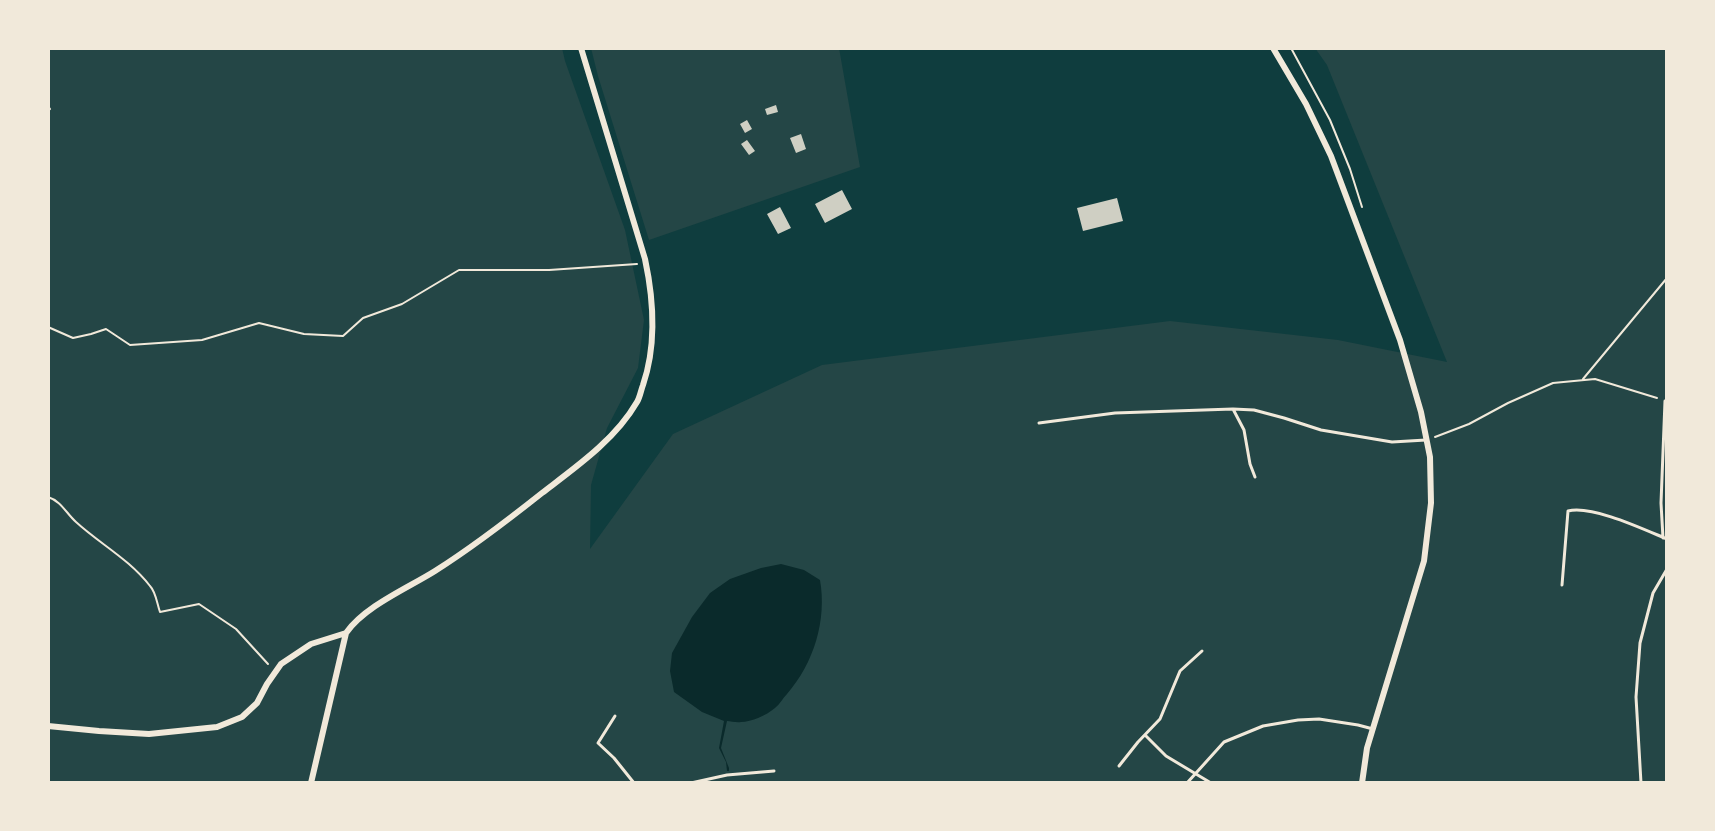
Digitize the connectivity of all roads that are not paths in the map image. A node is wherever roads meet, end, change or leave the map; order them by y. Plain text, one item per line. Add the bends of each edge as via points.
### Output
1 (580, 48) edge
2 (1273, 48) edge
3 (1665, 401) road end
4 (1233, 409) junction
5 (1040, 423) dead end
6 (1429, 439) junction
7 (1256, 477) dead end
8 (1665, 539) edge
9 (1667, 569) edge
10 (1562, 585) dead end
11 (346, 633) junction
12 (1202, 651) dead end
13 (615, 716) dead end
14 (48, 726) edge
15 (1373, 729) junction
16 (1145, 735) junction
17 (1119, 766) dead end
18 (774, 771) dead end
19 (1195, 774) junction
20 (311, 783) edge
21 (634, 783) edge
22 (691, 783) edge
23 (1187, 783) edge
24 (1210, 783) edge
25 (1362, 783) edge
26 (1641, 783) edge

1 - 11 street via 652,293 649,367 637,401 613,435 560,479 492,533 392,596
2 - 6 street via 1332,156 1400,340
3 - 8 lane via 1661,503
4 - 5 lane via 1115,413
4 - 6 lane via 1254,410 1321,430 1392,442
4 - 7 lane via 1244,430
6 - 15 street via 1431,503 1424,561
8 - 10 lane via 1584,509 1568,511
9 - 26 lane via 1653,594 1640,643 1636,697
11 - 14 street via 311,644 281,664 242,717 217,727 149,734
11 - 20 street
12 - 16 lane via 1180,671 1160,719
13 - 21 lane via 598,743
15 - 19 lane via 1319,719 1263,726 1224,742
15 - 25 street
16 - 17 lane
16 - 19 lane via 1166,756
18 - 22 lane
19 - 23 lane
19 - 24 lane

